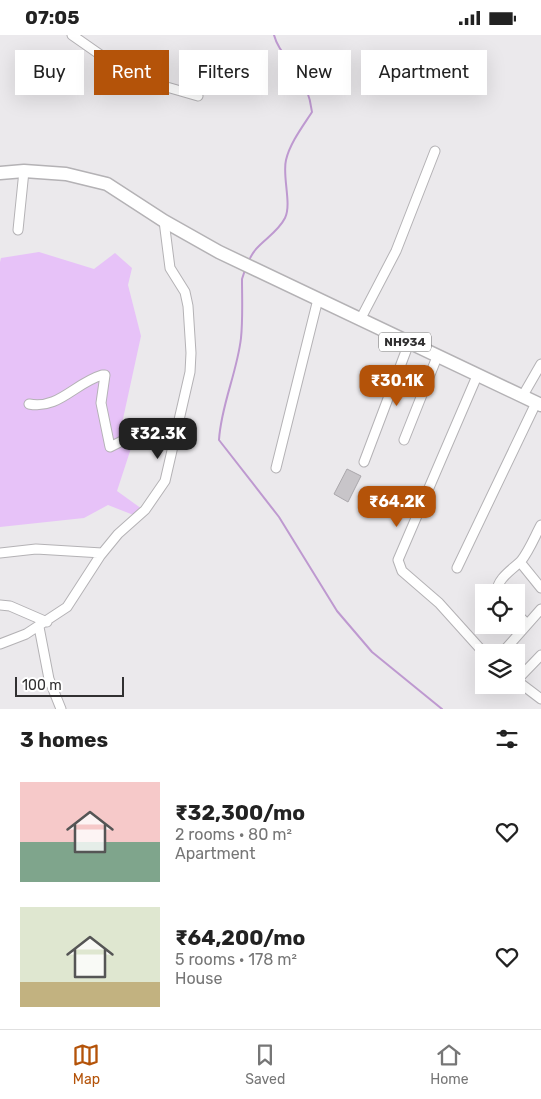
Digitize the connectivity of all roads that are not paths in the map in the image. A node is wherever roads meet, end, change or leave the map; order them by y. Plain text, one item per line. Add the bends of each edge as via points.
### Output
1 (72, 35) edge
2 (198, 96) dead end
3 (435, 151) dead end
4 (24, 171) junction
5 (0, 173) edge
6 (164, 221) junction
7 (18, 229) dead end
8 (318, 299) junction
9 (360, 321) junction
10 (408, 343) junction
11 (437, 357) junction
12 (541, 364) edge
13 (477, 377) junction
14 (522, 397) junction
15 (29, 404) dead end
16 (538, 404) edge
17 (179, 427) junction
18 (404, 440) dead end
19 (364, 462) dead end
20 (276, 468) dead end
21 (541, 525) edge
22 (0, 553) edge
23 (102, 553) junction
24 (520, 562) junction
25 (457, 568) dead end
26 (500, 584) edge
27 (541, 588) edge
28 (0, 605) edge
29 (541, 609) edge
30 (43, 624) junction
31 (527, 624) joint
32 (0, 644) edge
33 (476, 644) edge
34 (510, 644) edge
35 (541, 655) edge
36 (525, 672) edge
37 (525, 686) edge
38 (541, 699) edge
39 (62, 709) edge

1 - 2 street via 132,77
3 - 9 street via 396,251
4 - 5 highway, NH934
4 - 6 highway, NH934 via 66,174 107,184
4 - 7 street
6 - 8 highway, NH934
6 - 17 street via 170,269 185,292 188,306 190,372
8 - 9 highway, NH934
8 - 20 street
9 - 10 highway, NH934
10 - 11 highway, NH934
10 - 19 street
11 - 13 highway, NH934
11 - 18 street
12 - 14 street
13 - 14 highway, NH934
13 - 33 street via 398,560 402,571 439,603
14 - 16 highway, NH934
15 - 17 street via 40,407 53,403 105,375 101,403 110,447 156,424
16 - 25 street
17 - 23 street via 165,481 157,495
21 - 24 street
22 - 23 street via 36,549
23 - 30 street via 67,607
24 - 26 street
24 - 27 street
28 - 30 street via 10,606
29 - 31 street
30 - 32 street
30 - 39 street via 49,679
31 - 34 street
35 - 36 street
37 - 38 street

